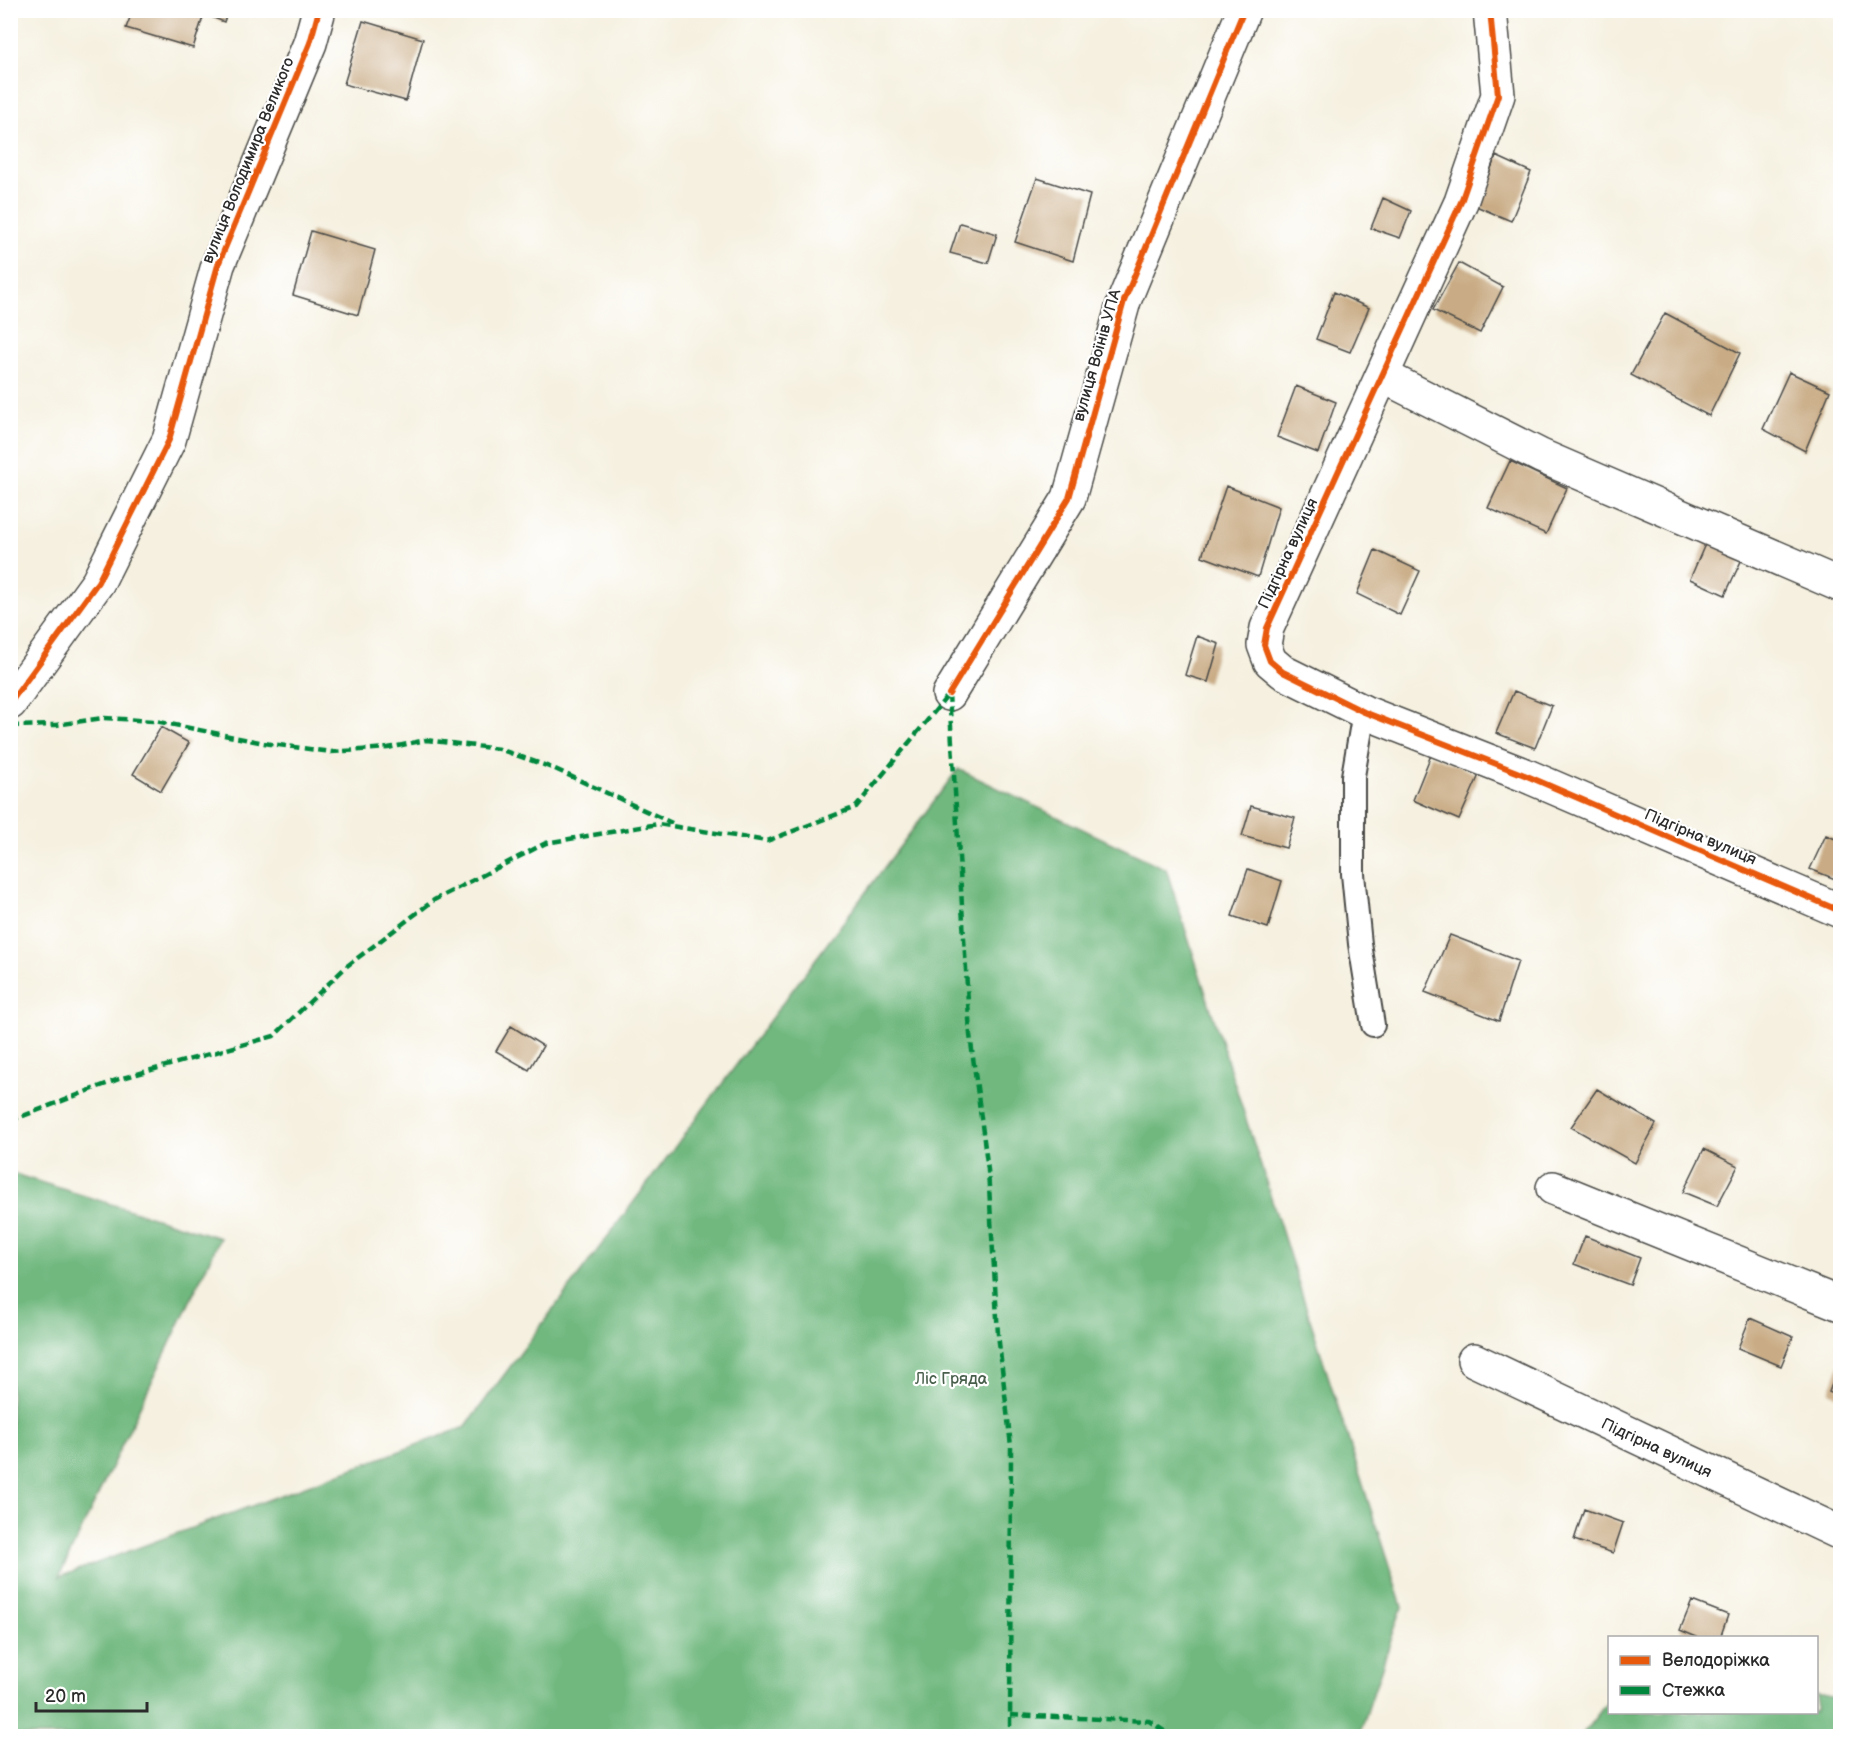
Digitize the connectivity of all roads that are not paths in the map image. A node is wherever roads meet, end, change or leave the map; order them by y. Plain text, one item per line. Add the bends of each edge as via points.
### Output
1 (319, 10) edge
2 (1244, 10) edge
3 (1490, 10) edge
4 (1383, 376) junction
5 (1840, 585) edge
6 (949, 694) dead end
7 (10, 703) edge
8 (1364, 712) junction
9 (1840, 911) edge
10 (1373, 1025) dead end
11 (1553, 1188) dead end
12 (1840, 1304) edge
13 (1474, 1360) dead end
14 (1840, 1533) edge

1 - 7 street, вулиця Володимира Великого via 310,43 218,265 169,440 98,582
2 - 6 street, вулиця Воїнів УПА via 1124,302 1069,498
3 - 4 street, Підгірна вулиця via 1498,95 1461,202
4 - 5 street via 1541,456
4 - 8 street, Підгірна вулиця via 1267,628 1264,645 1270,661 1283,672
8 - 9 street, Підгірна вулиця via 1527,776
8 - 10 lane via 1353,776 1353,874
11 - 12 street
13 - 14 street, Підгірна вулиця

